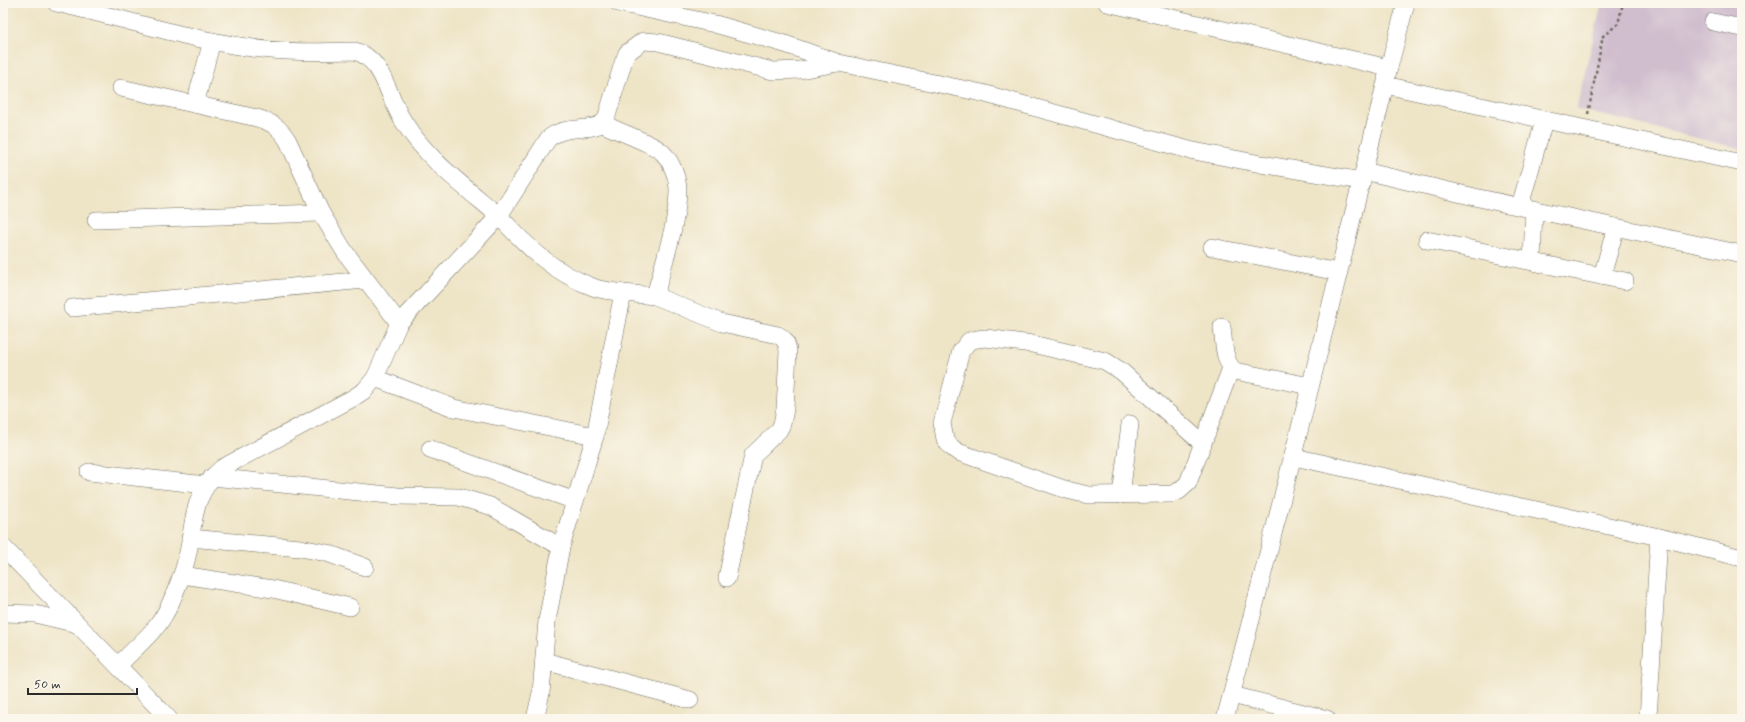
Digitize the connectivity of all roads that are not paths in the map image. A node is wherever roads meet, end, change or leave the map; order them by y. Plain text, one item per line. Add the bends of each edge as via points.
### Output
1 (56, 3) edge
2 (618, 3) edge
3 (1106, 3) edge
4 (1406, 3) edge
5 (1713, 22) dead end
6 (1742, 28) edge
7 (212, 41) junction
8 (839, 63) junction
9 (1389, 68) junction
10 (1385, 85) junction
11 (121, 88) dead end
12 (195, 104) junction
13 (1544, 121) junction
14 (603, 124) junction
15 (1742, 164) edge
16 (1363, 176) junction
17 (1527, 208) junction
18 (321, 213) junction
19 (499, 216) junction
20 (96, 220) dead end
21 (1616, 226) junction
22 (1427, 240) dead end
23 (1212, 247) dead end
24 (1742, 254) edge
25 (1532, 261) junction
26 (1338, 272) junction
27 (1602, 276) junction
28 (365, 280) junction
29 (1626, 281) dead end
30 (623, 293) junction
31 (655, 296) junction
32 (72, 308) dead end
33 (399, 323) junction
34 (1222, 327) dead end
35 (1231, 368) junction
36 (375, 378) junction
37 (1310, 386) junction
38 (1130, 424) dead end
39 (595, 436) junction
40 (1203, 444) junction
41 (430, 449) dead end
42 (1294, 457) junction
43 (89, 472) dead end
44 (209, 481) junction
45 (1121, 495) junction
46 (575, 502) junction
47 (1659, 537) junction
48 (190, 538) junction
49 (3, 547) edge
50 (561, 547) junction
51 (1742, 558) edge
52 (365, 567) dead end
53 (182, 575) junction
54 (727, 578) dead end
55 (350, 607) dead end
56 (3, 613) edge
57 (76, 624) junction
58 (544, 661) junction
59 (118, 666) junction
60 (1232, 695) junction
61 (690, 700) dead end
62 (170, 719) edge
63 (535, 719) edge
64 (1225, 719) edge
65 (1327, 719) edge
66 (1648, 719) edge

1 - 7 street
2 - 8 street via 715,24
3 - 9 street
4 - 9 street
5 - 6 street
7 - 12 street
7 - 19 street via 287,52 364,53 379,69 394,105 418,143
8 - 14 street via 800,70 773,71 658,42 643,41 627,53
8 - 16 street via 982,93 1189,150 1260,164
9 - 10 street
10 - 13 street
10 - 16 street
11 - 12 street
12 - 18 street via 275,124 288,141
13 - 15 street
13 - 17 street
14 - 19 street via 565,129 548,139
14 - 31 street via 658,149 667,157 676,178 678,190 674,224
16 - 17 street
16 - 26 street
17 - 21 street
17 - 25 street
18 - 20 street
18 - 28 street via 344,252
19 - 30 street via 544,261 594,288
19 - 33 street
21 - 24 street
21 - 27 street
22 - 25 street
23 - 26 street
25 - 27 street
26 - 37 street
27 - 29 street
28 - 32 street
28 - 33 street
30 - 31 street
30 - 39 street
31 - 54 street via 722,323 778,335 783,337 787,345 783,419 779,430 753,455
33 - 36 street
34 - 35 street via 1226,356
35 - 37 street via 1241,373
35 - 40 street
36 - 39 street via 454,408
36 - 44 street via 365,390 353,398 222,468
37 - 42 street
38 - 45 street
39 - 46 street
40 - 45 street via 1188,483 1179,491 1172,494
40 - 45 street via 1121,371 1105,361 1032,344 986,338 969,341 961,351 942,423 945,440 950,446 958,452 1066,490 1088,495
41 - 46 street
42 - 47 street
42 - 60 street
43 - 44 street
44 - 48 street via 198,499
44 - 50 street via 398,496 459,497 490,506
46 - 50 street
47 - 51 street
47 - 66 street
48 - 52 street via 300,548 327,553
48 - 53 street
49 - 57 street
50 - 58 street via 547,621
53 - 55 street via 273,590
53 - 59 street via 157,626
56 - 57 street via 35,614
57 - 59 street
58 - 61 street
58 - 63 street
59 - 62 street
60 - 64 street
60 - 65 street

